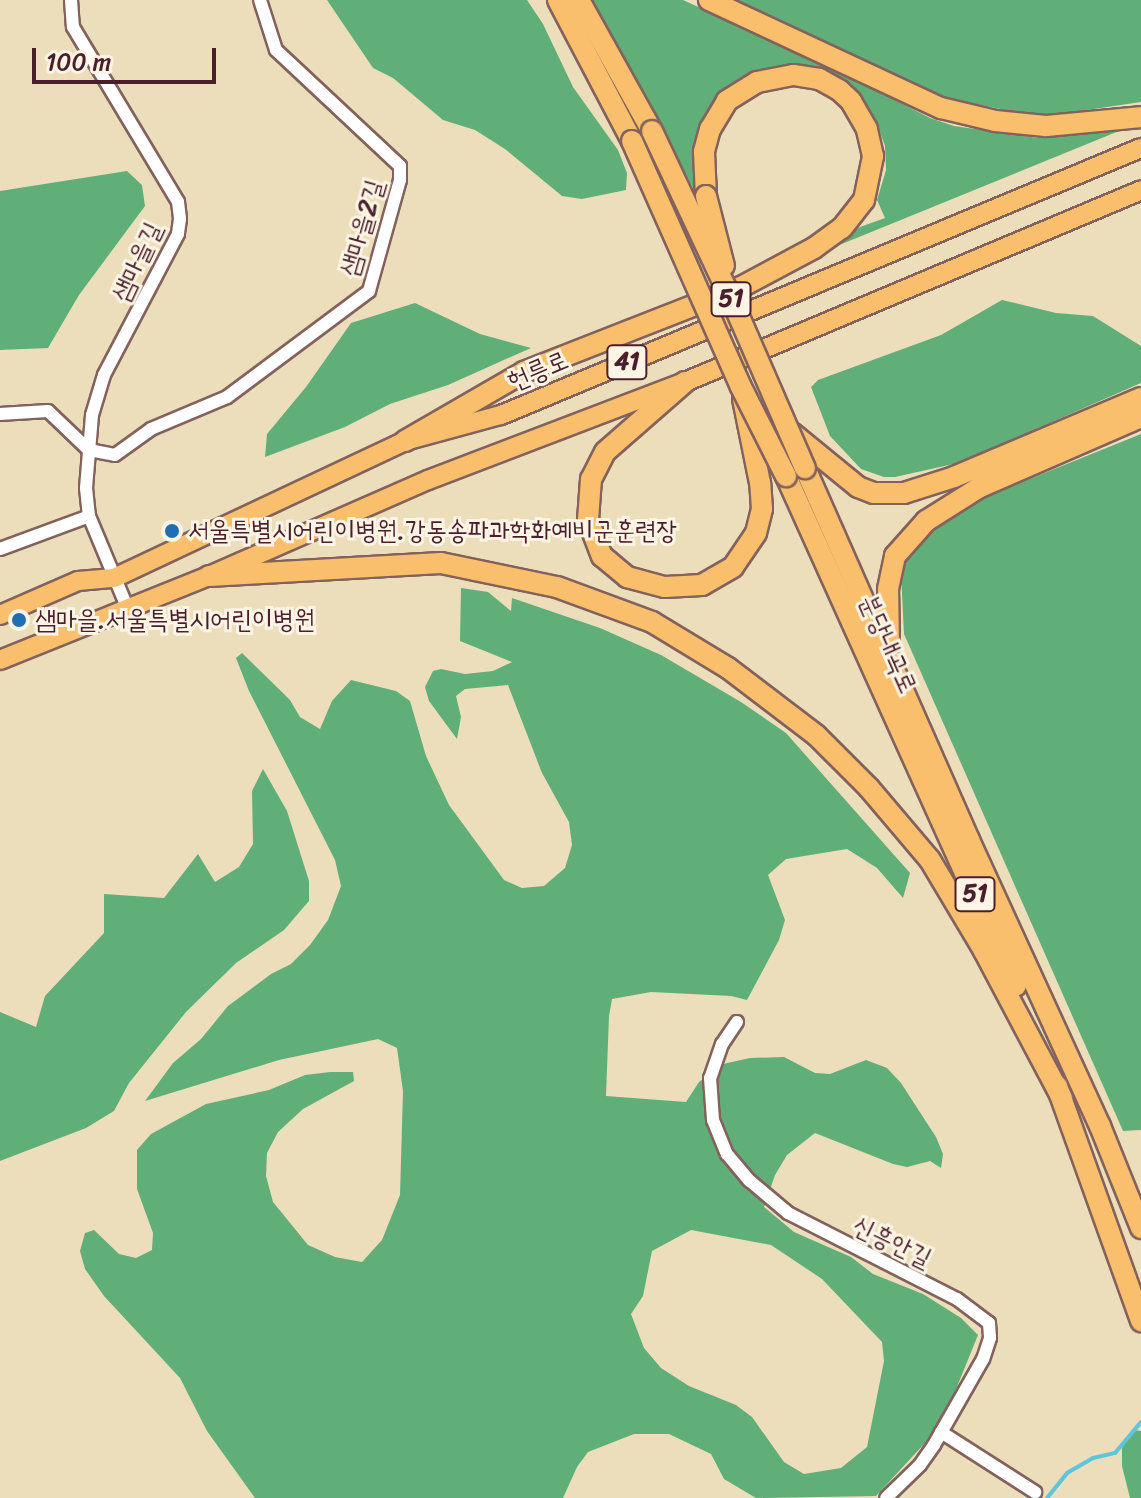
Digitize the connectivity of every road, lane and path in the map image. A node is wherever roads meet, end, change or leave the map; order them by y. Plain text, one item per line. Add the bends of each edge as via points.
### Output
1 (71, 0) edge
2 (260, 0) edge
3 (558, 0) edge
4 (579, 0) edge
5 (709, 0) edge
6 (1141, 117) edge
7 (1141, 148) edge
8 (1141, 190) edge
9 (738, 296) junction
10 (685, 382) junction
11 (741, 387) junction
12 (1141, 398) edge
13 (0, 414) edge
14 (1141, 417) edge
15 (405, 441) junction
16 (89, 450) junction
17 (814, 464) junction
18 (89, 516) junction
19 (0, 531) edge
20 (3, 547) edge
21 (209, 576) junction
22 (114, 578) junction
23 (127, 607) junction
24 (0, 615) edge
25 (890, 656) junction
26 (0, 660) edge
27 (737, 1022) dead end
28 (1062, 1098) junction
29 (1141, 1228) edge
30 (1141, 1321) edge
31 (941, 1432) junction
32 (1035, 1492) dead end
33 (886, 1498) edge

1 - 16 street, 샘마을길 via 73,27 178,202 180,219 178,234 104,375
2 - 16 street, 샘마을2길 via 276,50 400,166 369,291 227,397 151,429 115,455
3 - 11 highway, 분당내곡로 / 51, bridge via 632,141
4 - 9 highway, 분당내곡로 / 51, bridge
5 - 6 highway via 941,108 1046,126
7 - 15 main road, 헌릉로 / 41 via 501,415
8 - 10 main road, 41
9 - 9 highway, bridge via 704,181 704,152 713,122 734,95 766,78 811,77 839,90 871,138 873,165 864,200 829,238
9 - 15 highway via 524,372
9 - 17 highway, 분당내곡로 / 51, bridge via 792,433
10 - 11 highway, bridge via 605,452 591,479 588,520 602,556 627,577 665,587 702,585 733,567 756,533 762,509 760,483
10 - 21 main road, 41 via 428,480
11 - 28 highway, 분당내곡로 / 51, bridge via 996,939
12 - 17 highway via 904,493 874,493
13 - 16 street via 48,411
14 - 25 highway via 980,487 926,521 895,556 888,589
15 - 22 main road, 헌릉로 / 41
16 - 18 street, 샘마을길
17 - 25 highway, 분당내곡로 / 51
18 - 20 street
18 - 22 street, 샘마을길
19 - 20 street
21 - 23 main road, 41
21 - 28 highway via 441,563 557,587 652,622 728,668 816,735 930,860
22 - 23 street, 샘마을길
22 - 24 main road, 헌릉로 / 41 via 78,581
23 - 26 main road, 41
25 - 29 highway, 분당내곡로 / 51
27 - 31 street, 신흥안길 via 710,1078 713,1120 727,1154 788,1213 957,1299 989,1323 983,1359
28 - 30 highway, 분당내곡로 / 51
31 - 32 street
31 - 33 street, 신흥안길 via 920,1465

